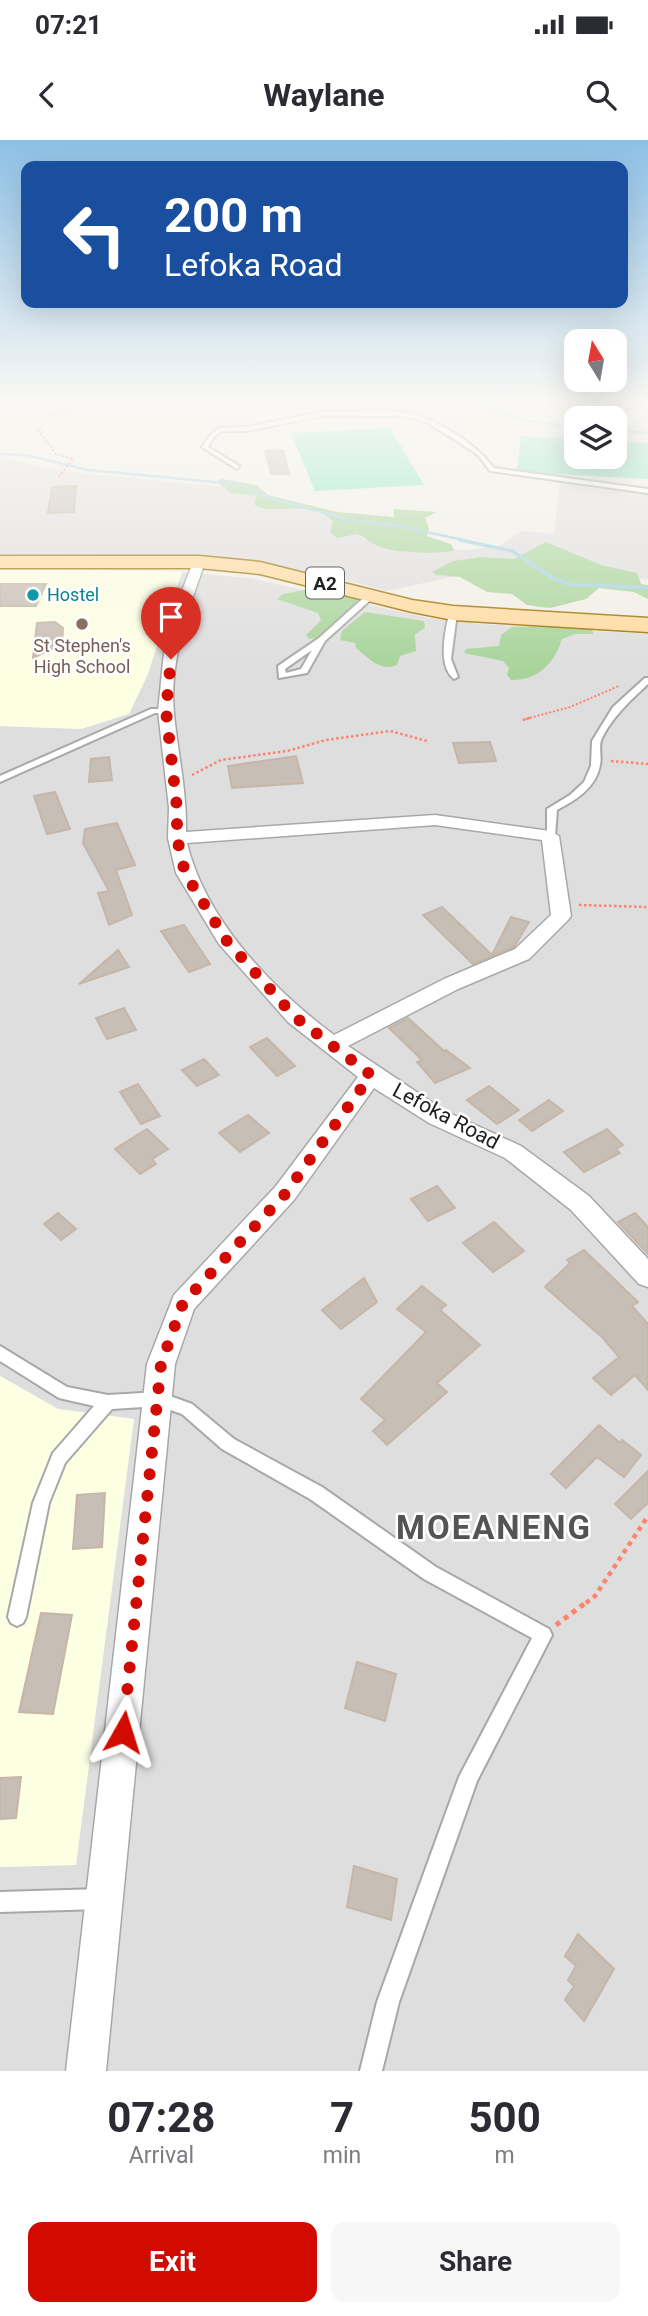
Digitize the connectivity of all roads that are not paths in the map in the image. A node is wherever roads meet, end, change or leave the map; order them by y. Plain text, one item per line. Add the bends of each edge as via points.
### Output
1 (0, 562) edge
2 (199, 562) junction
3 (373, 594) junction
4 (453, 612) junction
5 (648, 625) edge
6 (322, 640) junction
7 (454, 677) dead end
8 (647, 683) edge
9 (166, 711) junction
10 (0, 779) edge
11 (550, 836) junction
12 (177, 838) junction
13 (333, 1045) junction
14 (371, 1075) junction
15 (648, 1276) edge
16 (0, 1353) edge
17 (159, 1399) junction
18 (108, 1402) junction
19 (17, 1617) dead end
20 (543, 1635) joint
21 (105, 1898) junction
22 (0, 1902) edge
23 (86, 2071) edge
24 (371, 2071) edge

1 - 2 main road, A2
2 - 3 main road, A2 via 260,568
2 - 9 street, Lefoka Road via 173,633
3 - 4 main road, A2
3 - 6 lane
4 - 5 main road, A2
4 - 7 lane via 447,659
6 - 6 lane via 281,668 282,676 304,671
8 - 11 lane via 616,709 596,741 598,761 583,793 552,809
9 - 10 lane via 154,711
9 - 12 street, Lefoka Road
11 - 12 street via 435,820
11 - 13 street via 561,916 522,954 451,984
12 - 13 street, Lefoka Road via 185,873 226,940 295,1017
13 - 14 street, Lefoka Road
14 - 15 street, Lefoka Road via 437,1117 513,1152 580,1203
14 - 17 street via 285,1194 183,1303 161,1364
16 - 18 lane via 64,1393
17 - 18 lane
17 - 20 lane via 187,1409 228,1444 316,1493 430,1573
17 - 21 street
18 - 19 lane via 59,1458 41,1503
20 - 24 lane via 469,1777 388,2003
21 - 22 lane
21 - 23 street

